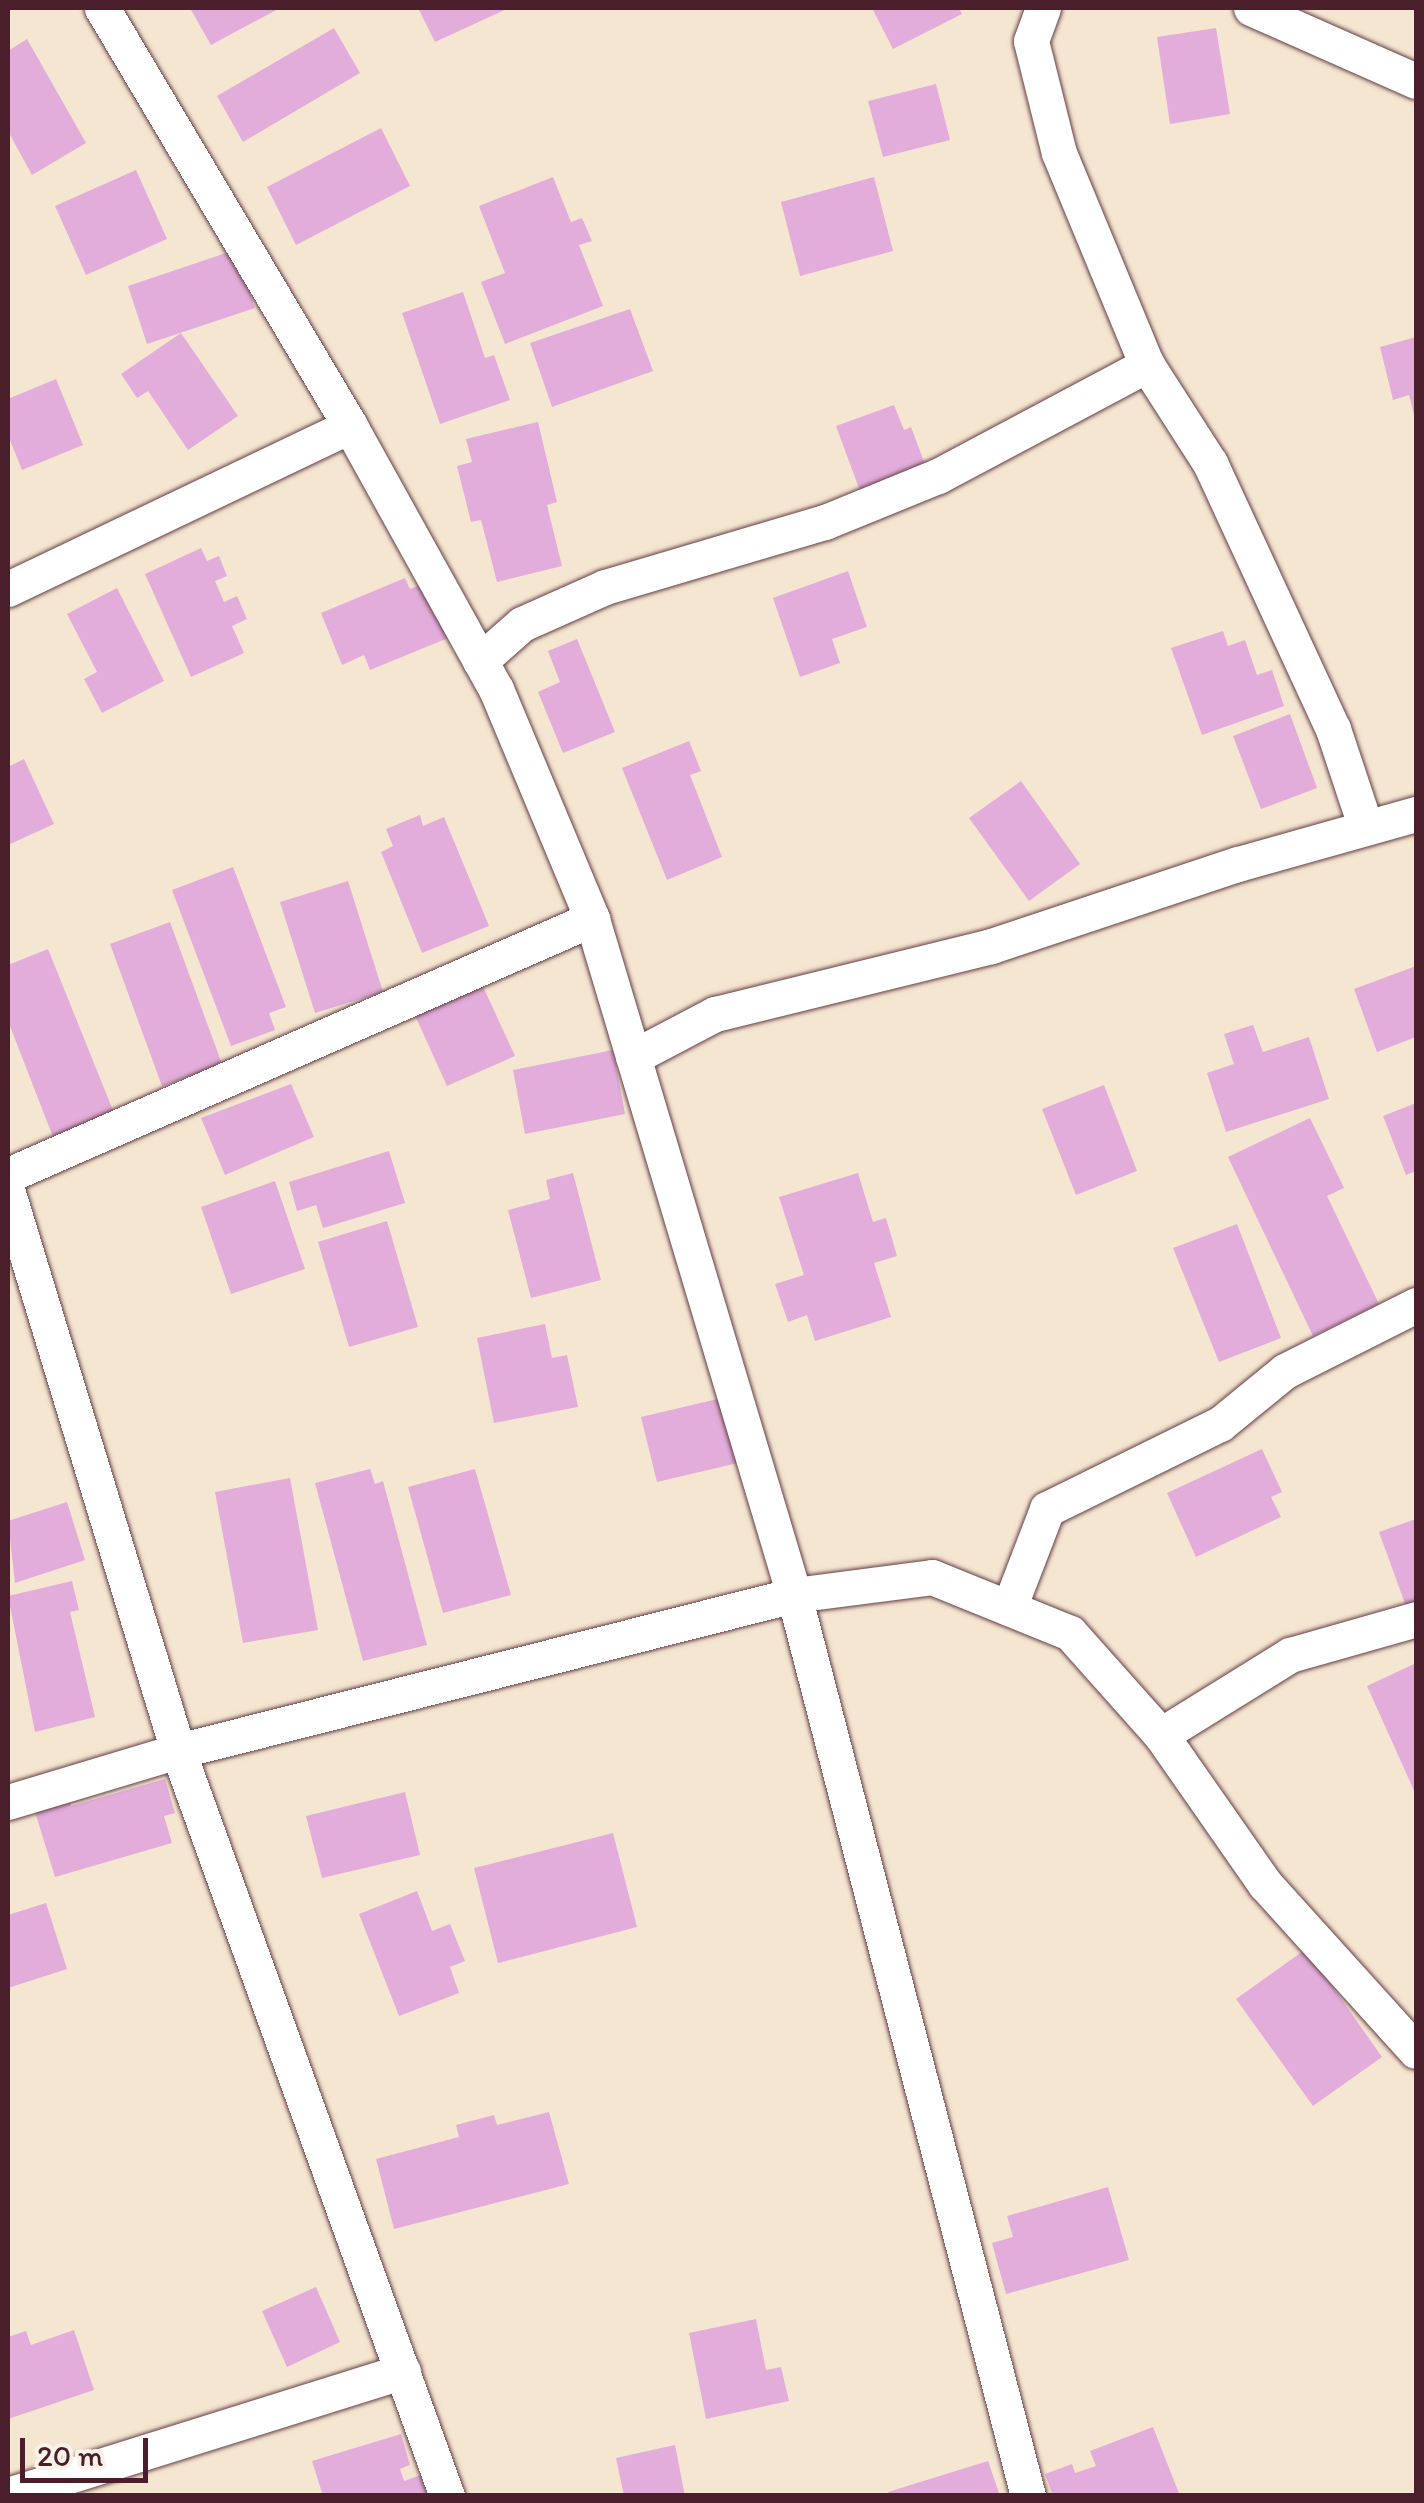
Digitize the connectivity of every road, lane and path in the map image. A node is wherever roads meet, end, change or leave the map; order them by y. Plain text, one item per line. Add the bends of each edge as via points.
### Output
1 (102, 8) edge
2 (1043, 8) edge
3 (1252, 8) edge
4 (1416, 82) edge
5 (1147, 365) junction
6 (350, 426) junction
7 (8, 588) edge
8 (480, 660) junction
9 (1416, 814) edge
10 (1366, 828) junction
11 (592, 919) junction
12 (633, 1057) junction
13 (8, 1175) edge
14 (8, 1193) edge
15 (1416, 1304) edge
16 (794, 1594) junction
17 (1010, 1608) junction
18 (1416, 1619) edge
19 (1161, 1735) junction
20 (178, 1752) junction
21 (8, 1802) edge
22 (1416, 2051) edge
23 (402, 2371) junction
24 (8, 2496) edge
25 (447, 2496) edge
26 (1028, 2496) edge

1 - 6 street
2 - 5 street via 1031,41 1059,153
3 - 4 street
5 - 8 street via 938,476 825,522 572,602 522,624
5 - 10 street via 1210,463 1333,730
6 - 7 street
6 - 8 street
8 - 11 street
9 - 10 street
10 - 12 street via 990,946 715,1014
11 - 12 street
11 - 13 street
12 - 16 street
14 - 20 street
15 - 17 street via 1286,1371 1220,1424 1047,1509
16 - 17 street via 932,1576
16 - 20 street
16 - 26 street
17 - 19 street via 1070,1633
18 - 19 street via 1290,1655
19 - 22 street via 1265,1884
20 - 21 street
20 - 23 street
23 - 24 street
23 - 25 street

